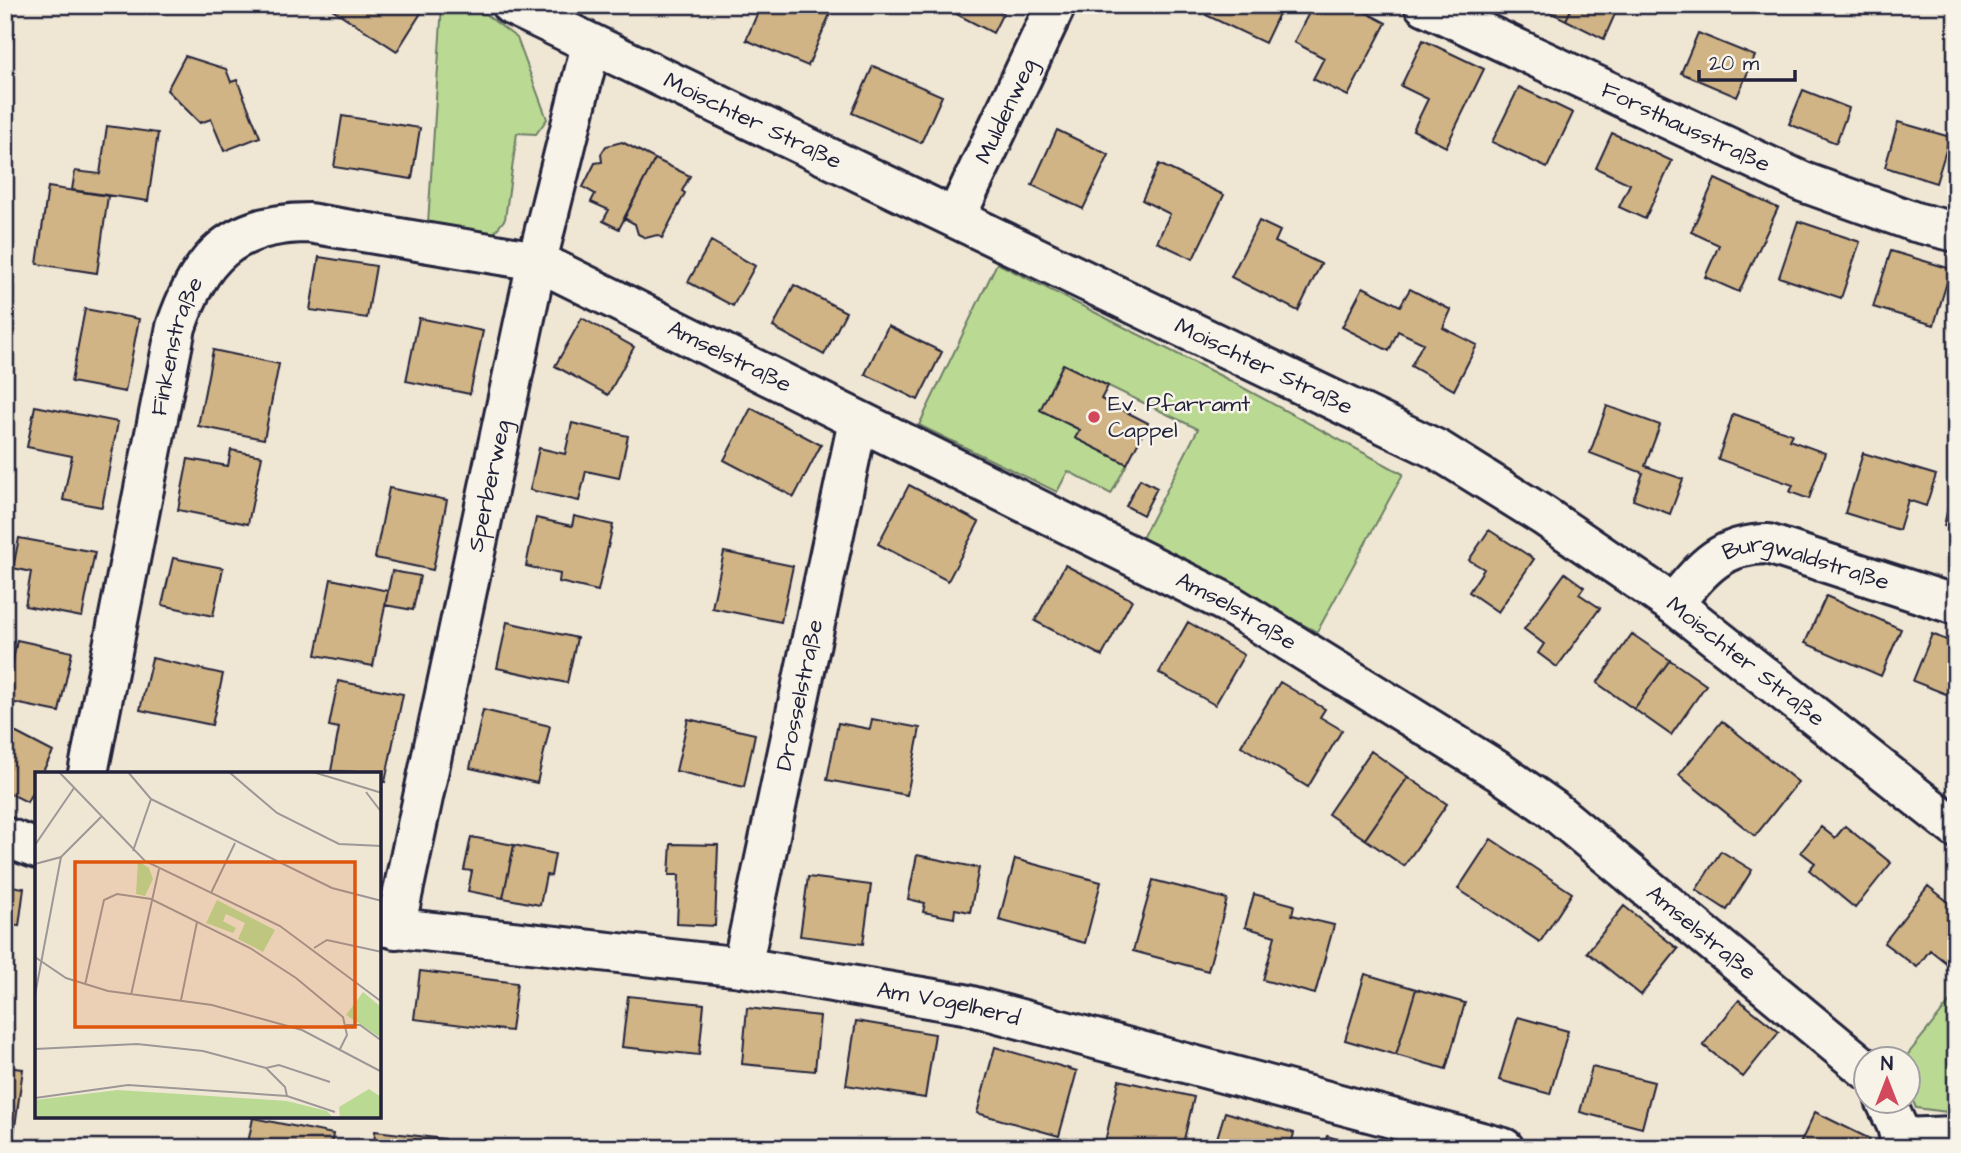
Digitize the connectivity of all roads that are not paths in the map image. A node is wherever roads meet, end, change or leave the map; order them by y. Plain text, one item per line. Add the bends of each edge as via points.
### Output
1 (510, 5) edge
2 (1056, 5) edge
3 (1424, 5) edge
4 (591, 45) junction
5 (956, 217) junction
6 (1956, 232) edge
7 (537, 261) junction
8 (858, 422) junction
9 (1674, 604) junction
10 (1956, 605) edge
11 (88, 772) edge
12 (1956, 828) edge
13 (5, 837) edge
14 (35, 848) edge
15 (387, 927) edge
16 (742, 967) junction
17 (1853, 1058) edge
18 (1890, 1114) edge
19 (1956, 1136) edge
20 (1901, 1143) edge
21 (1504, 1148) edge

1 - 4 street, Moischter Straße
2 - 5 street, Muldenweg
3 - 6 street, Forsthausstraße via 1802,182
4 - 5 street, Moischter Straße
4 - 7 street, Sperberweg
5 - 9 street, Moischter Straße via 1438,450
7 - 8 street, Amselstraße
7 - 11 street, Finkenstraße via 309,223 254,230 213,255 192,284 176,327
7 - 15 street, Sperberweg
8 - 16 street, Drosselstraße
8 - 17 street, Amselstraße via 1227,603 1498,771 1551,808
9 - 10 street, Burgwaldstraße via 1726,551 1740,545 1768,544
9 - 12 street, Moischter Straße
13 - 14 street
15 - 16 street, Am Vogelherd
16 - 21 street, Am Vogelherd via 964,1004
18 - 20 street
19 - 20 street

